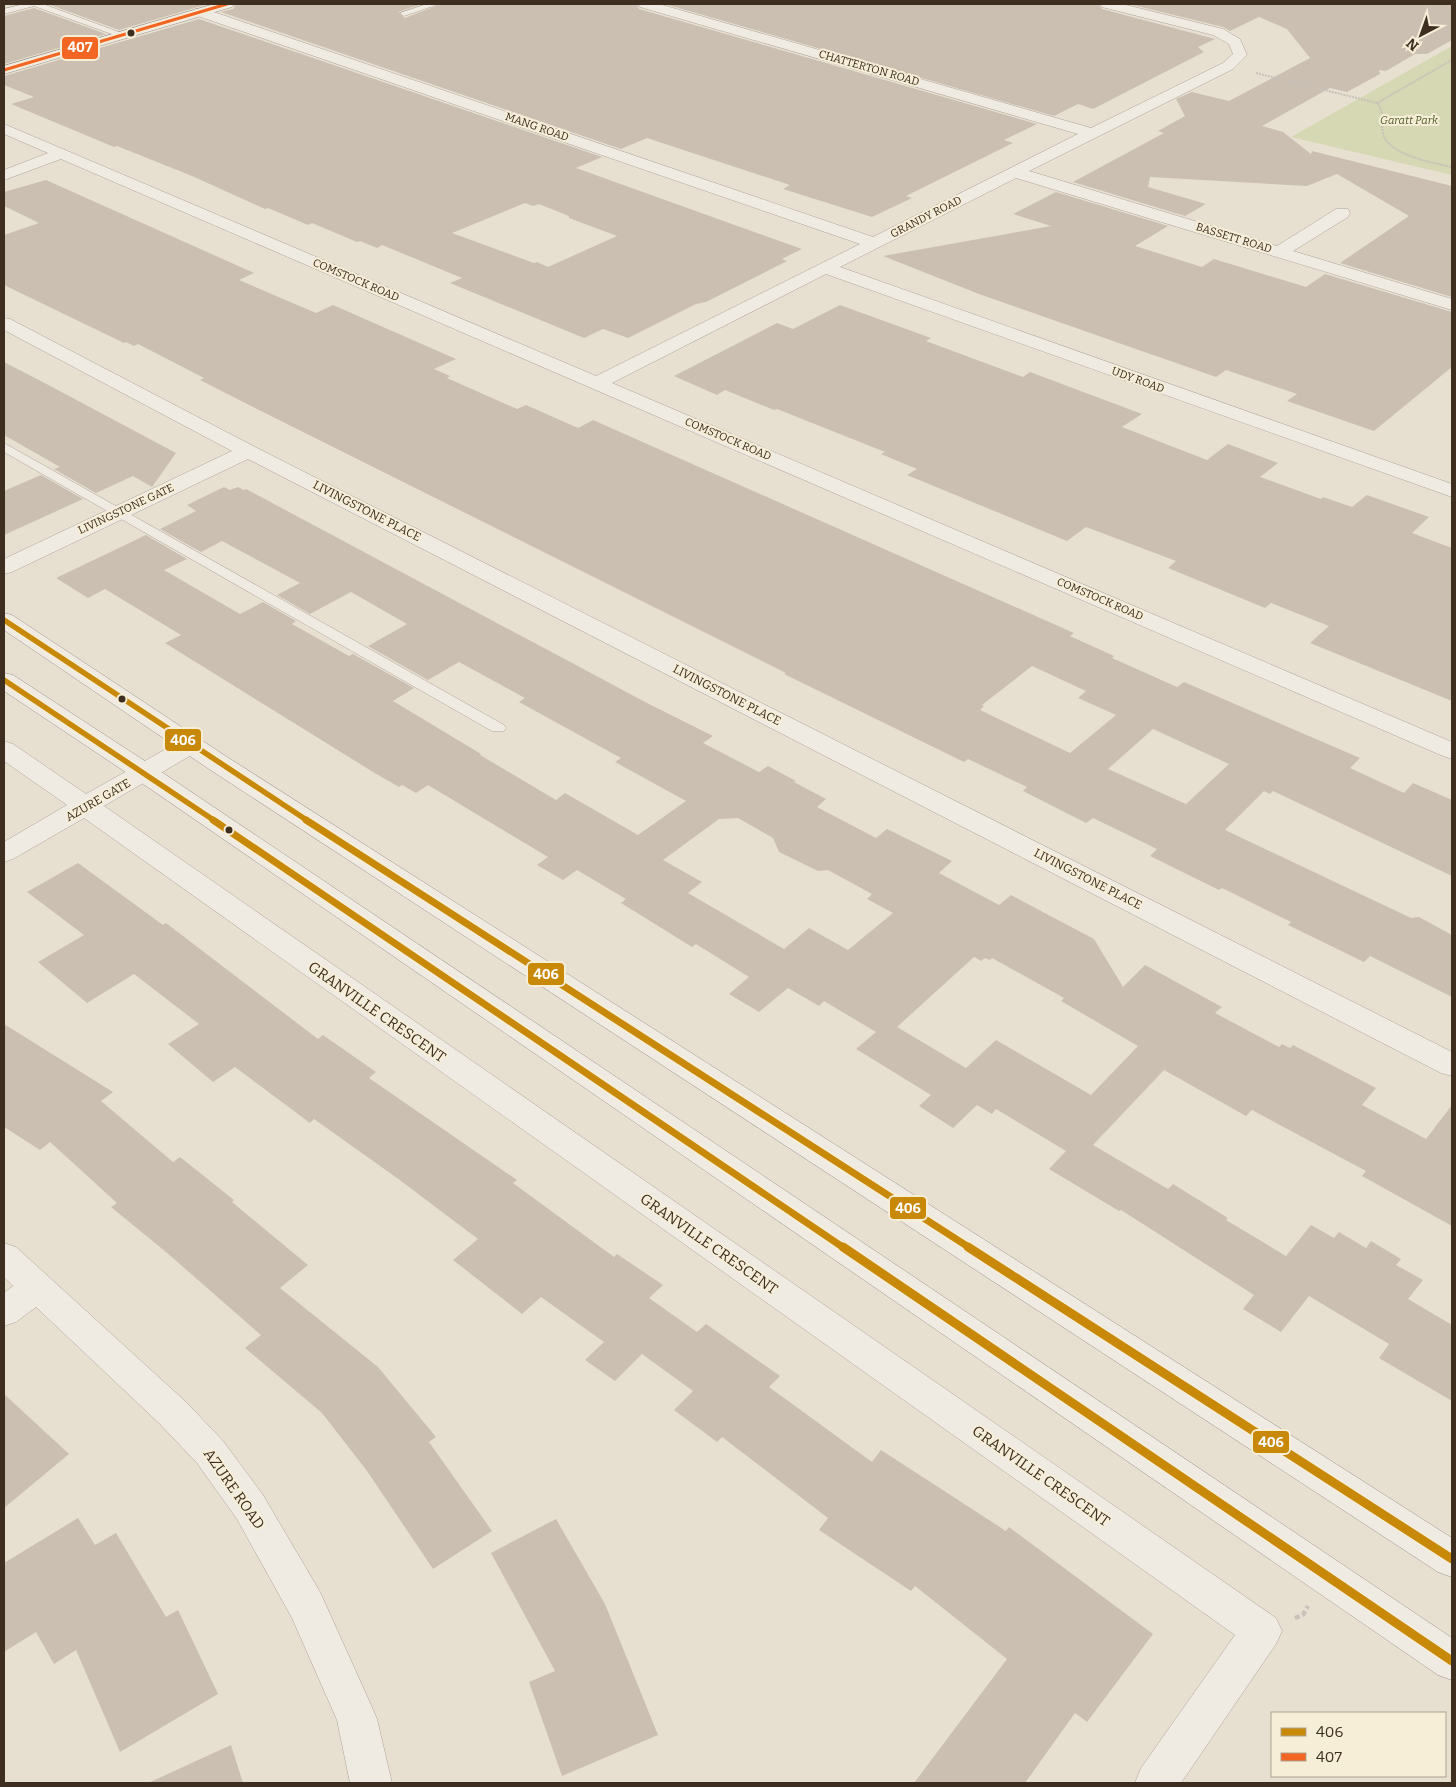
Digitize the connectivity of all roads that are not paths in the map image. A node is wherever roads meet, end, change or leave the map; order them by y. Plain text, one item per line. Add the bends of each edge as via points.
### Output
1 (34, 4) edge
2 (226, 4) edge
3 (435, 4) edge
4 (645, 4) edge
5 (1107, 4) edge
6 (4, 12) edge
7 (200, 12) junction
8 (404, 14) dead end
9 (123, 35) junction
10 (4, 70) edge
11 (4, 129) edge
12 (1092, 132) junction
13 (61, 154) junction
14 (1016, 172) junction
15 (4, 176) edge
16 (1342, 213) dead end
17 (874, 243) junction
18 (1279, 252) junction
19 (825, 268) junction
20 (1452, 305) edge
21 (4, 323) edge
22 (598, 383) junction
23 (4, 447) edge
24 (248, 451) junction
25 (1452, 492) edge
26 (118, 512) junction
27 (4, 566) edge
28 (4, 620) edge
29 (4, 680) edge
30 (498, 728) dead end
31 (191, 745) junction
32 (4, 749) edge
33 (1452, 751) edge
34 (144, 773) junction
35 (86, 807) junction
36 (4, 853) edge
37 (1452, 1065) edge
38 (4, 1257) edge
39 (36, 1288) junction
40 (4, 1312) edge
41 (1452, 1559) edge
42 (1452, 1661) edge
43 (370, 1783) edge
44 (1156, 1783) edge

1 - 6 lane
1 - 9 lane
2 - 7 street
3 - 8 lane
4 - 12 street, CHATTERTON ROAD
5 - 12 street, GRANDY ROAD via 1218,32 1235,42 1240,55 1228,66
7 - 9 street
7 - 17 street, MANG ROAD
9 - 10 street
11 - 13 street, COMSTOCK ROAD
12 - 14 street, GRANDY ROAD
13 - 15 street
13 - 22 street, COMSTOCK ROAD
14 - 17 street, GRANDY ROAD
14 - 18 street, BASSETT ROAD
16 - 18 street
17 - 19 street, GRANDY ROAD
18 - 20 street, BASSETT ROAD
19 - 22 street, GRANDY ROAD
19 - 25 street, UDY ROAD
21 - 24 street, LIVINGSTONE PLACE
22 - 33 street, COMSTOCK ROAD
23 - 26 lane
24 - 26 street, LIVINGSTONE GATE
24 - 37 street, LIVINGSTONE PLACE
26 - 27 street, LIVINGSTONE GATE
26 - 30 lane
28 - 31 street
29 - 34 street
31 - 34 street, AZURE GATE
31 - 41 street
32 - 35 street, GRANVILLE CRESCENT
34 - 35 street, AZURE GATE
34 - 42 street
35 - 36 street, AZURE GATE
35 - 44 street, GRANVILLE CRESCENT via 1262,1631
38 - 39 street, AZURE ROAD
39 - 40 street
39 - 43 street, AZURE ROAD via 172,1413 210,1452 250,1507 306,1605 357,1719

